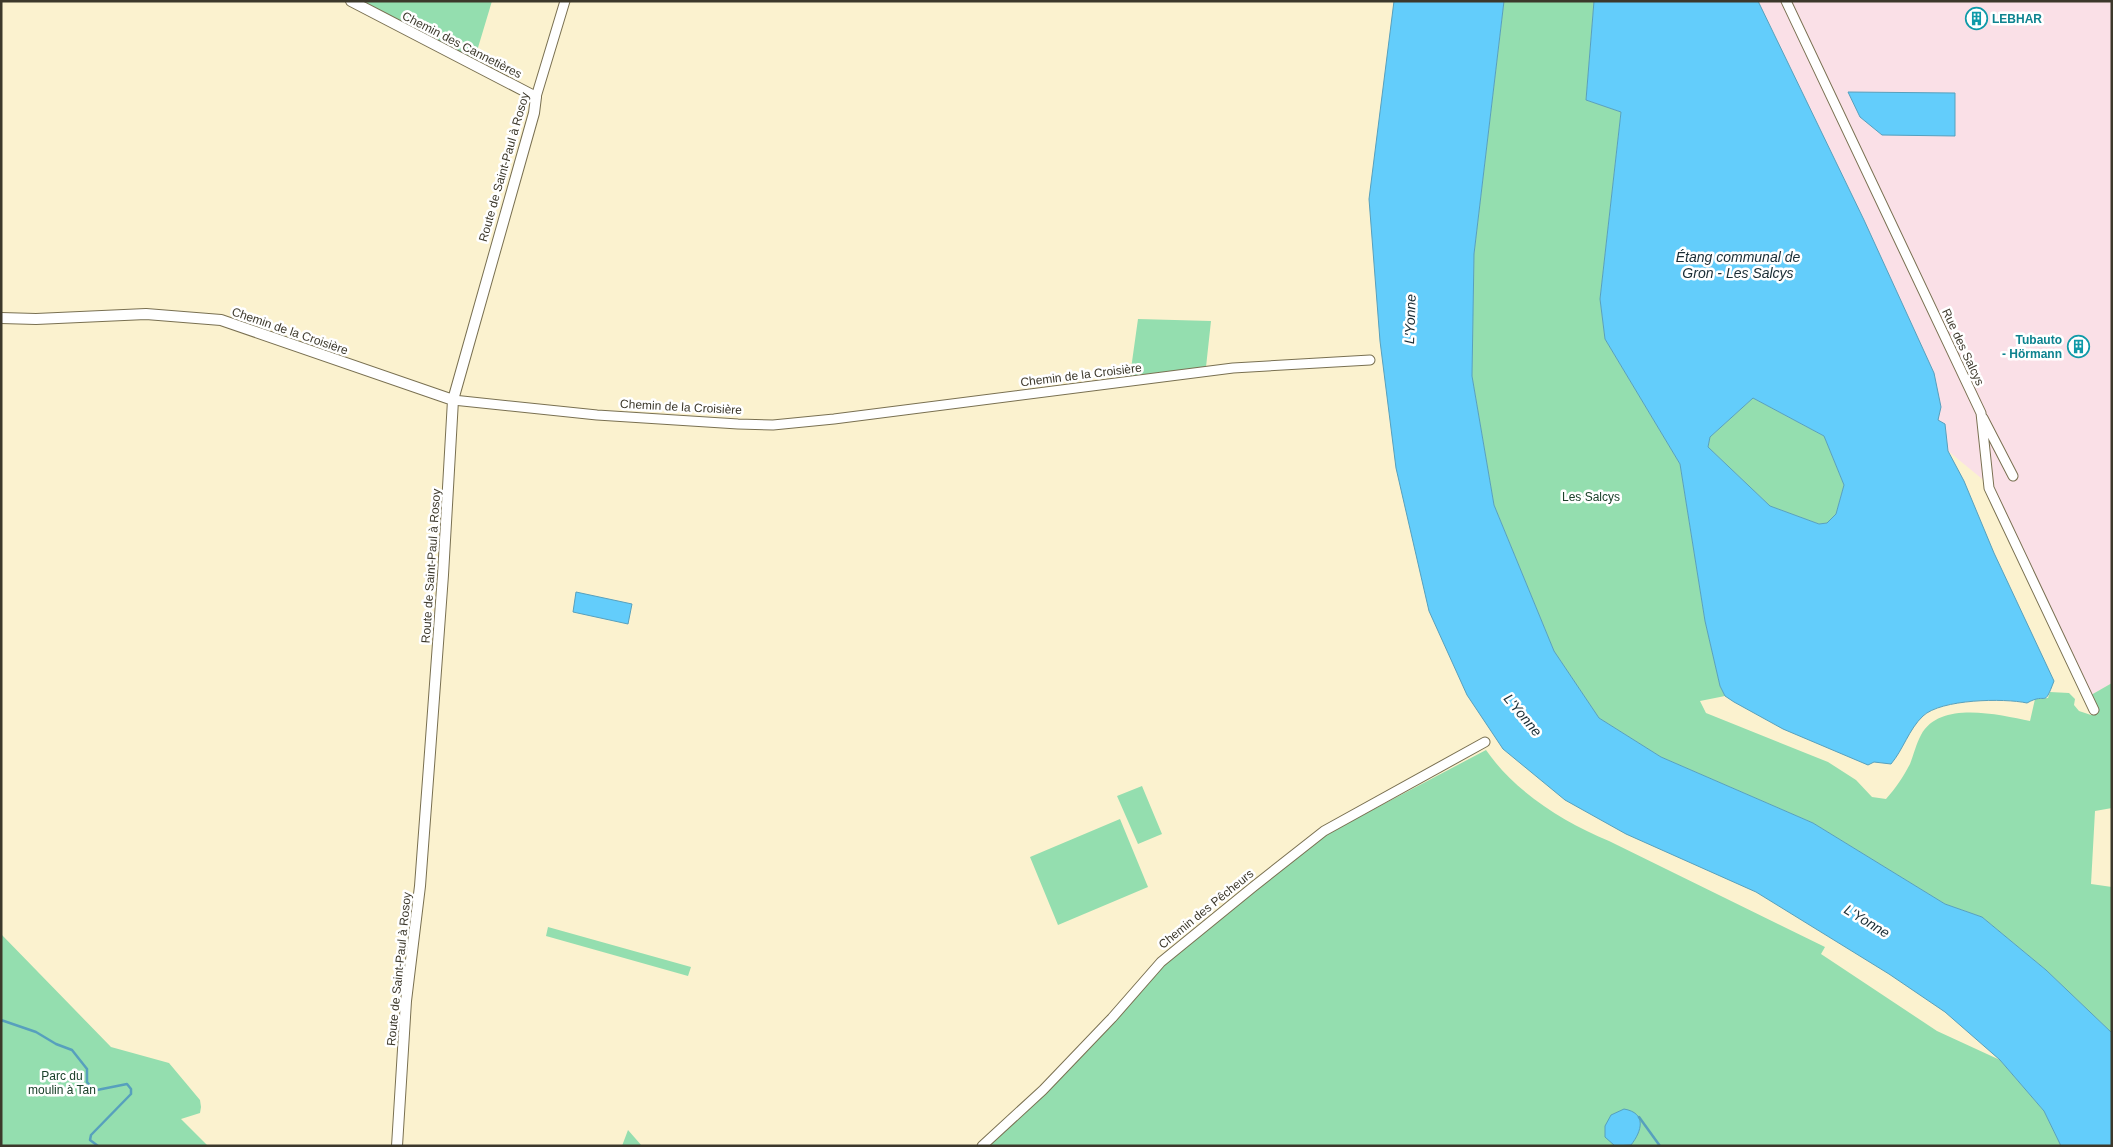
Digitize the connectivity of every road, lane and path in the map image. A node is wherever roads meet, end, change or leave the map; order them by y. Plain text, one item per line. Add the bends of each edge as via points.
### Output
1 (351, 1) edge
2 (565, 1) edge
3 (1786, 1) edge
4 (536, 97) junction
5 (1, 318) edge
6 (1370, 360) dead end
7 (453, 400) junction
8 (1981, 413) junction
9 (2013, 476) dead end
10 (2094, 710) dead end
11 (1485, 742) dead end
12 (397, 1146) edge
13 (982, 1146) edge

1 - 4 street, Chemin des Cannetières
2 - 4 street, Route de Saint-Paul à Rosoy
3 - 8 street, Rue des Salcys
4 - 7 street, Route de Saint-Paul à Rosoy
5 - 7 street, Chemin de la Croisière via 146,314 221,320
6 - 7 street, Chemin de la Croisière via 1233,368 773,425 597,415
7 - 12 street, Route de Saint-Paul à Rosoy via 420,886 406,1002
8 - 9 street
8 - 10 street, Rue des Salcys via 1989,488
11 - 13 street, Chemin des Pêcheurs via 1324,831 1253,887 1161,962 1043,1090

